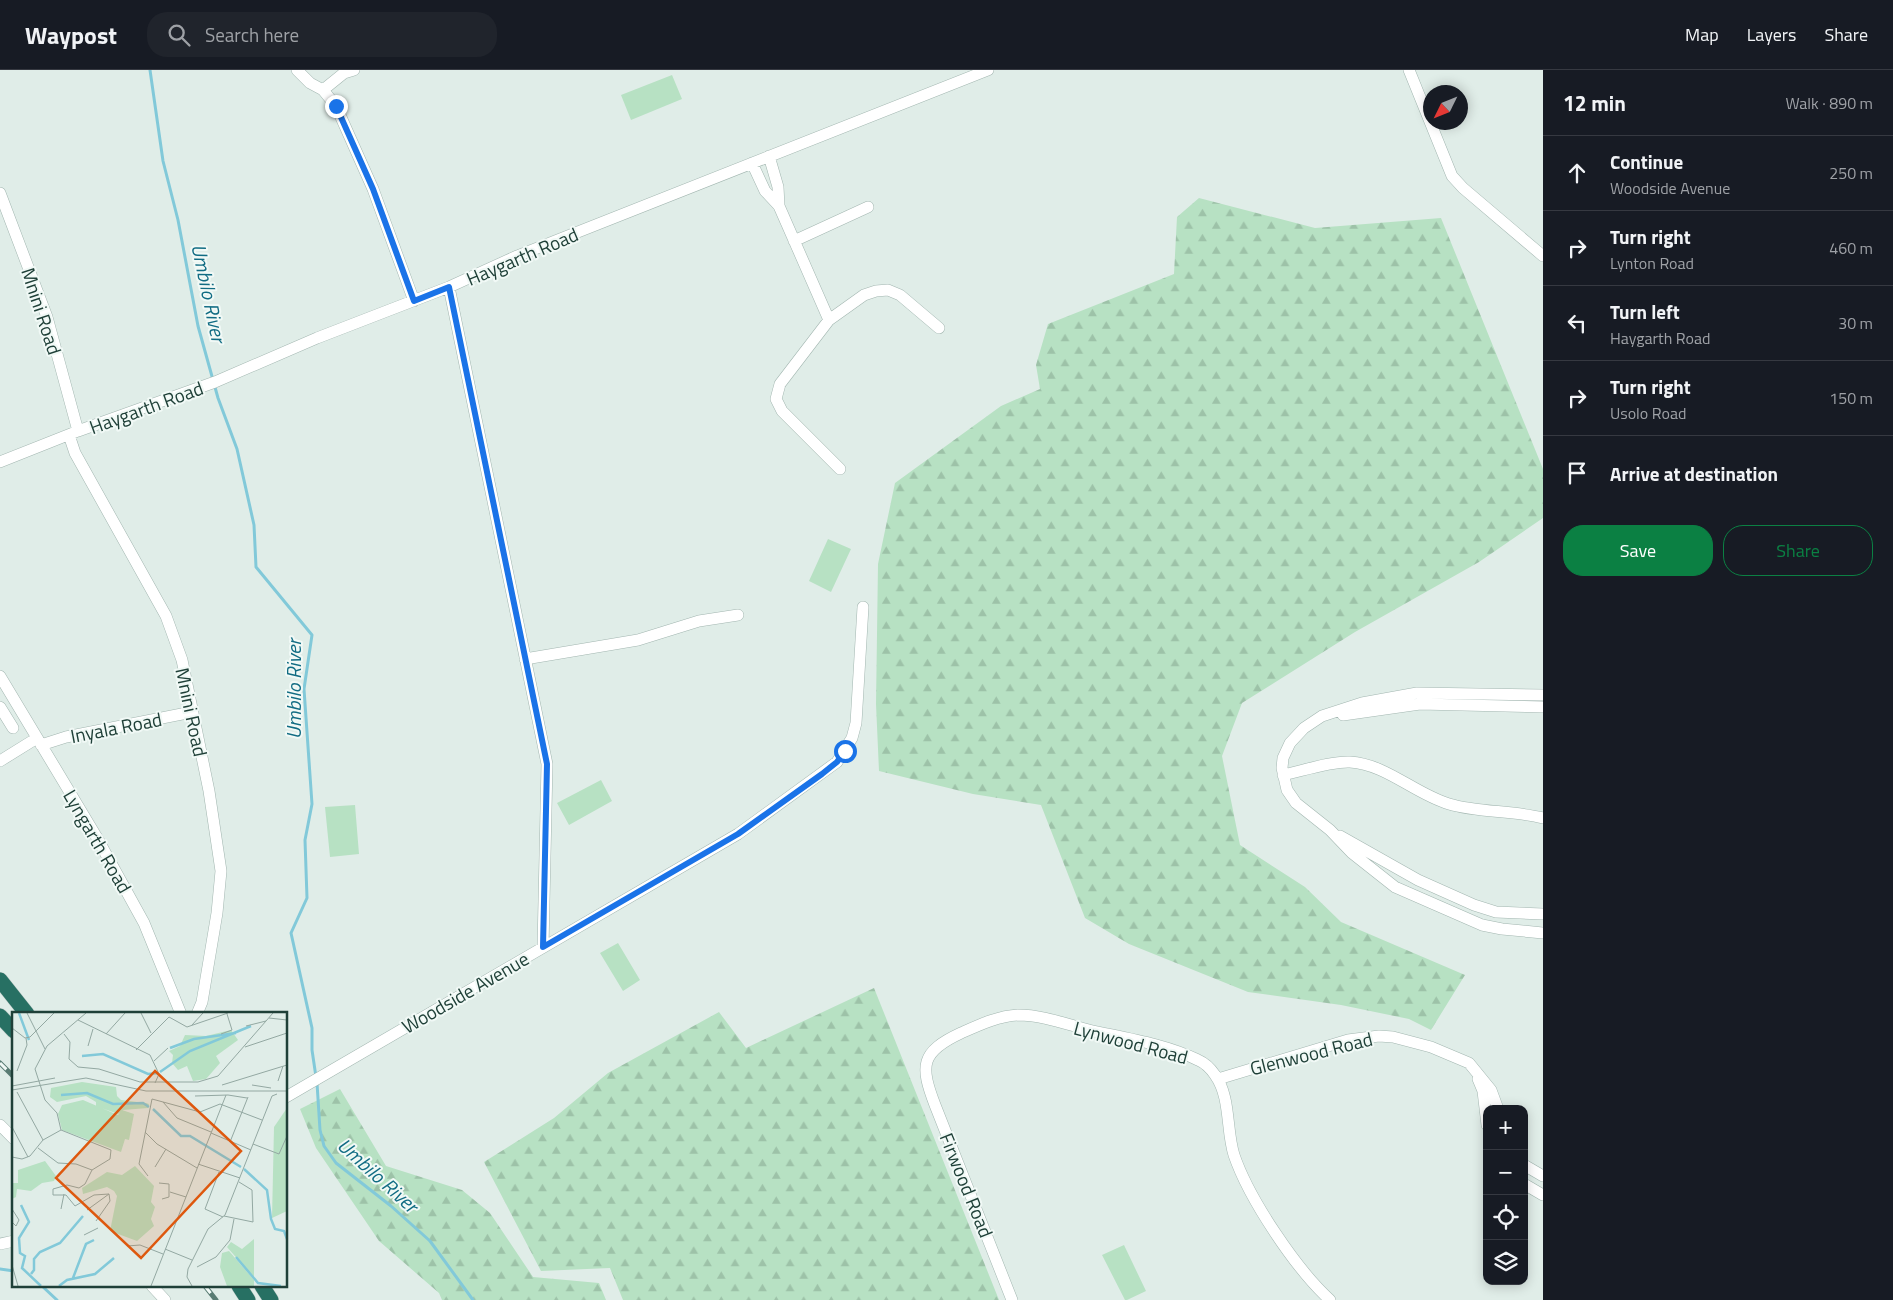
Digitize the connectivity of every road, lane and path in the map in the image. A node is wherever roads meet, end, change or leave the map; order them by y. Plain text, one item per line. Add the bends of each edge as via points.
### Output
1 (297, 70) edge
2 (354, 70) edge
3 (988, 70) edge
4 (1409, 70) edge
5 (323, 90) junction
6 (1423, 106) edge
7 (1432, 130) edge
8 (769, 156) junction
9 (752, 163) junction
10 (0, 193) edge
11 (779, 206) junction
12 (868, 207) dead end
13 (4, 214) edge
14 (794, 241) junction
15 (1543, 256) edge
16 (449, 287) junction
17 (414, 301) junction
18 (829, 320) junction
19 (939, 328) dead end
20 (73, 433) junction
21 (0, 462) edge
22 (840, 469) dead end
23 (863, 608) dead end
24 (738, 615) dead end
25 (526, 659) junction
26 (0, 676) edge
27 (1543, 695) edge
28 (16, 702) junction
29 (1543, 706) edge
30 (1, 709) edge
31 (192, 712) junction
32 (1314, 722) junction
33 (13, 728) dead end
34 (39, 741) junction
35 (0, 761) edge
36 (1283, 775) junction
37 (1543, 818) edge
38 (1330, 830) junction
39 (1543, 914) edge
40 (1543, 933) edge
41 (543, 947) junction
42 (0, 980) edge
43 (0, 989) edge
44 (21, 1012) edge
45 (25, 1012) edge
46 (180, 1012) edge
47 (198, 1012) edge
48 (0, 1016) edge
49 (12, 1029) edge
50 (1462, 1060) junction
51 (925, 1069) joint
52 (1218, 1079) junction
53 (291, 1095) edge
54 (1484, 1105) edge
55 (1497, 1105) edge
56 (0, 1125) edge
57 (12, 1138) edge
58 (1528, 1167) edge
59 (1543, 1176) edge
60 (1528, 1186) edge
61 (1543, 1195) edge
62 (154, 1288) edge
63 (240, 1288) edge
64 (263, 1288) edge
65 (165, 1300) edge
66 (248, 1300) edge
67 (271, 1300) edge
68 (1012, 1300) edge
69 (1330, 1300) edge

1 - 5 street
2 - 5 street via 344,73
3 - 8 street, Haygarth Road
4 - 6 street
5 - 17 street via 336,106 373,189
7 - 15 street via 1457,183
8 - 9 street, Haygarth Road
8 - 11 street via 778,187
9 - 11 street via 765,192
9 - 16 street, Haygarth Road via 500,263
10 - 13 street, Mnini Road
11 - 14 street
12 - 14 street
13 - 20 street, Mnini Road via 47,317
14 - 18 street
16 - 17 street, Haygarth Road
16 - 25 street
17 - 20 street, Haygarth Road via 240,372
18 - 19 street via 864,295 888,290 916,306
18 - 22 street via 780,384 776,399 782,411
20 - 21 street, Haygarth Road
20 - 31 street, Mnini Road via 75,453 172,628
23 - 41 street, Woodside Avenue via 856,723 852,738 837,762 738,834
24 - 25 street via 706,620 638,640
25 - 41 street via 547,764
26 - 28 street, Lyngarth Road
27 - 32 street via 1417,693 1362,703 1322,716
28 - 30 street
28 - 34 street, Lyngarth Road
29 - 32 street via 1420,704
30 - 33 street
31 - 34 street, Inyala Road
31 - 47 street, Mnini Road via 209,791 221,871 205,984
32 - 36 street via 1290,742 1283,758
34 - 35 street, Inyala Road
34 - 46 street, Lyngarth Road via 144,923
36 - 37 street via 1339,764 1359,764 1372,767 1425,796 1448,804
36 - 38 street via 1287,790 1296,803
38 - 39 street via 1418,880 1474,905 1496,912
38 - 40 street via 1386,881 1410,895 1482,925
41 - 53 street, Woodside Avenue
42 - 45 highway
43 - 44 highway
48 - 49 highway
50 - 52 street, Glenwood Road via 1406,1040 1378,1036 1348,1040
50 - 54 street via 1480,1084
50 - 55 street, Glenwood Road via 1480,1075
51 - 52 street, Lynwood Road via 931,1053 948,1040 999,1018 1020,1016 1066,1024 1184,1054 1201,1061
51 - 68 street, Firwood Road via 925,1079
52 - 69 street, Lynwood Road via 1234,1155 1246,1181 1292,1256
56 - 57 street
58 - 59 street
60 - 61 street
62 - 65 street
63 - 66 highway
64 - 67 highway

